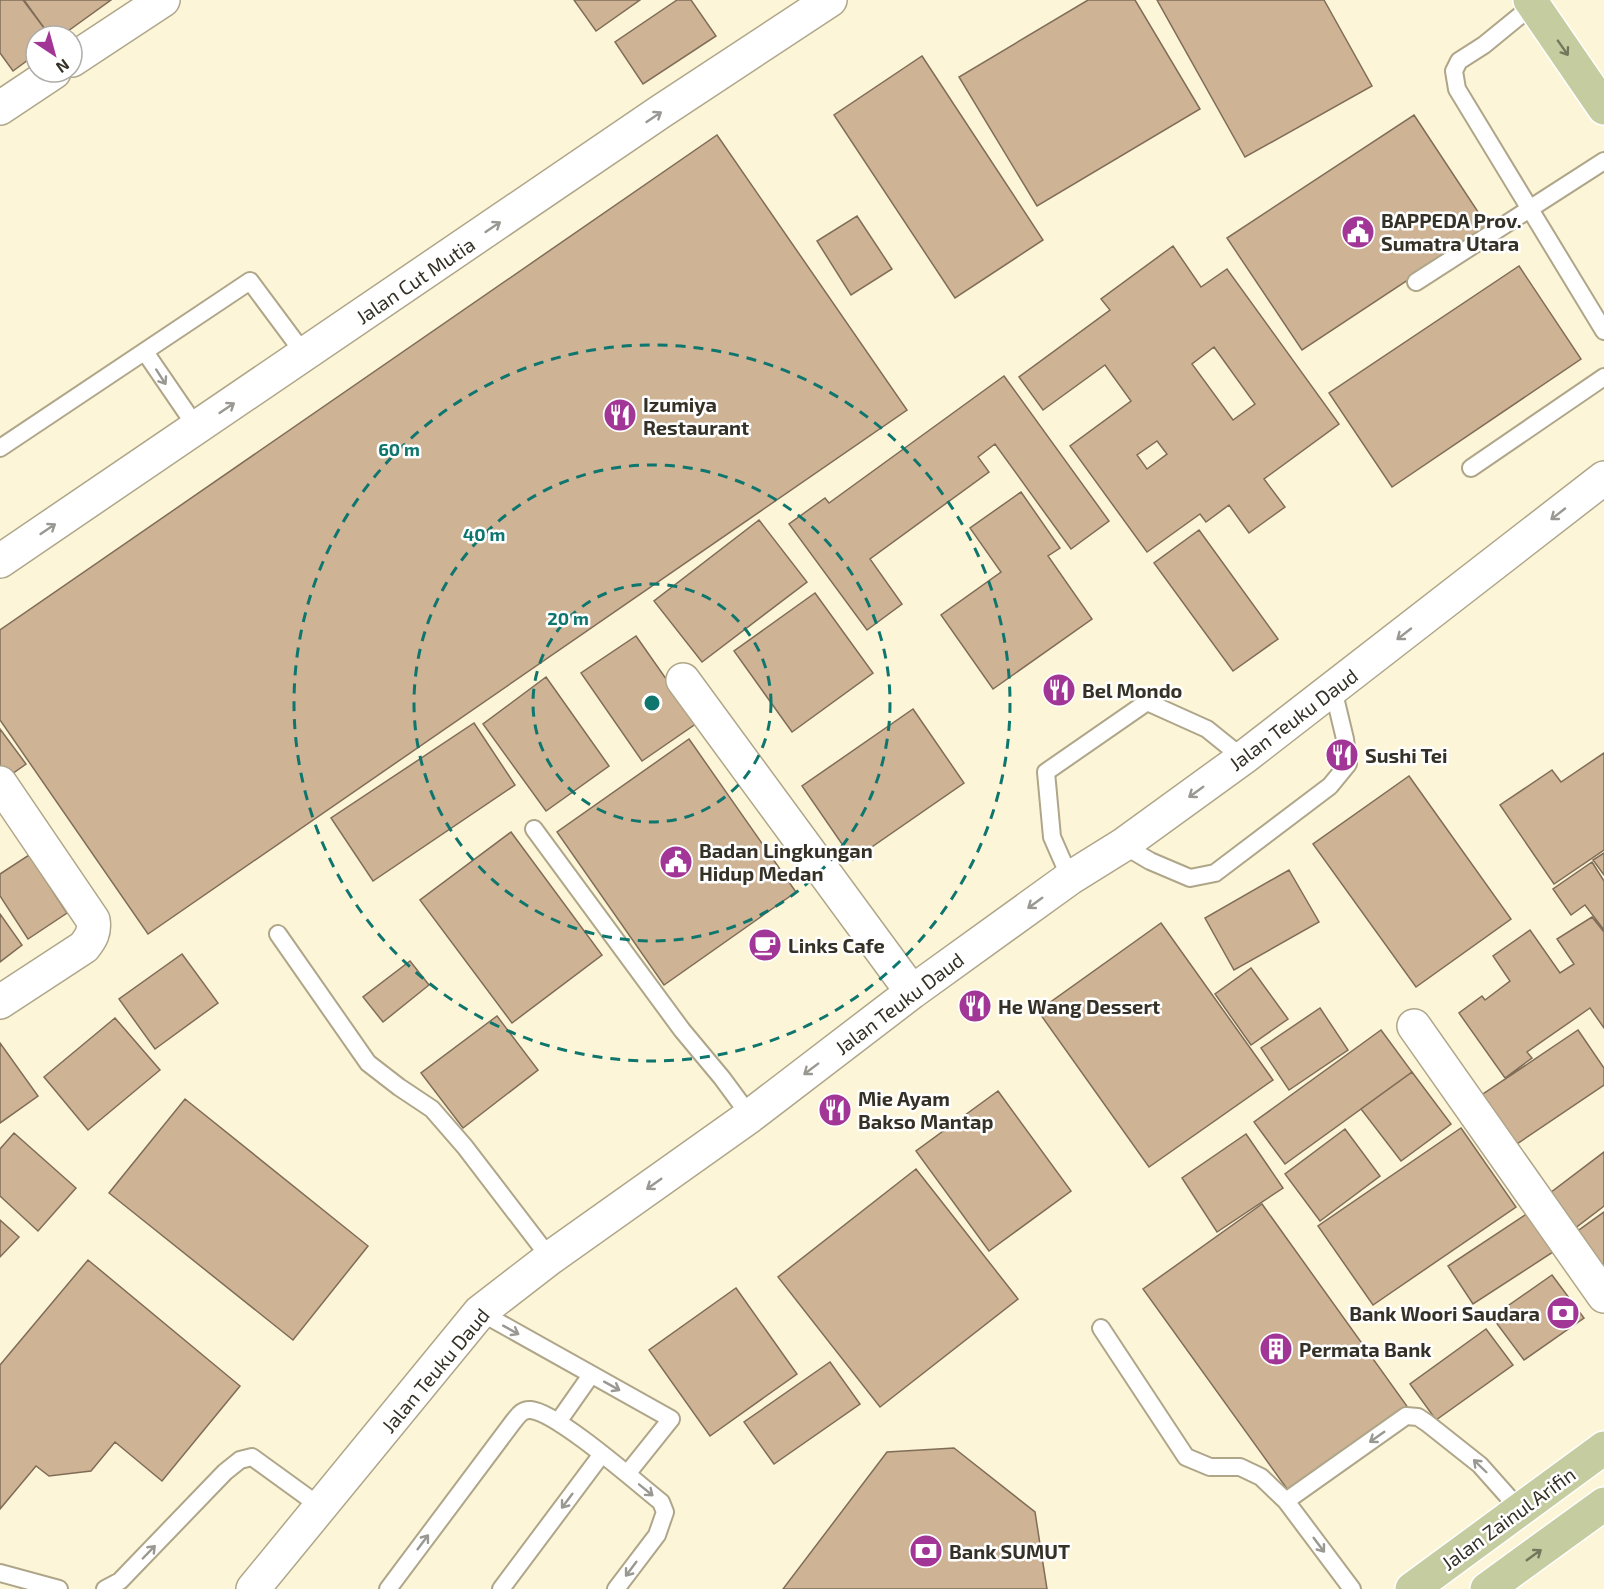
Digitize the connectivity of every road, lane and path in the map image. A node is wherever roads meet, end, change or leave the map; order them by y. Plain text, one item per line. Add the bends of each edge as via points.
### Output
1 (163, 0) edge
2 (830, 0) edge
3 (1531, 2) edge
4 (84, 52) edge
5 (36, 84) edge
6 (0, 108) edge
7 (1604, 108) edge
8 (1604, 161) edge
9 (1531, 208) junction
10 (1416, 282) dead end
11 (1604, 331) edge
12 (145, 352) junction
13 (305, 355) junction
14 (1604, 377) edge
15 (197, 429) junction
16 (0, 448) edge
17 (1471, 468) dead end
18 (1604, 478) edge
19 (0, 561) edge
20 (682, 680) dead end
21 (1333, 689) junction
22 (1243, 758) junction
23 (0, 783) edge
24 (534, 829) dead end
25 (1123, 845) junction
26 (1070, 878) junction
27 (278, 934) dead end
28 (912, 993) junction
29 (0, 1002) edge
30 (1414, 1026) dead end
31 (750, 1116) junction
32 (550, 1258) junction
33 (1604, 1296) edge
34 (480, 1312) junction
35 (1101, 1328) dead end
36 (591, 1375) junction
37 (558, 1422) junction
38 (1602, 1453) edge
39 (602, 1454) junction
40 (627, 1474) junction
41 (1286, 1501) junction
42 (1604, 1504) edge
43 (321, 1507) junction
44 (1520, 1510) junction
45 (0, 1573) edge
46 (59, 1589) edge
47 (105, 1589) edge
48 (253, 1589) edge
49 (388, 1589) edge
50 (501, 1589) edge
51 (616, 1589) edge
52 (1352, 1589) edge
53 (1412, 1589) edge
54 (1487, 1589) edge

1 - 4 street
13 -> 2 street, Jalan Cut Mutia
3 -> 7 main road
3 - 9 lane via 1484,45 1459,61 1454,79 1456,89
5 - 6 street
8 - 9 lane
9 - 10 lane
9 - 11 lane
12 - 13 lane via 250,281
12 -> 15 lane
12 - 16 lane
15 -> 13 street, Jalan Cut Mutia
14 - 17 lane
19 -> 15 street, Jalan Cut Mutia
18 -> 21 street, Jalan Teuku Daud
20 - 28 street
21 - 22 street, Jalan Teuku Daud
21 - 25 lane via 1348,764 1330,786 1215,873 1190,878
22 -> 25 street, Jalan Teuku Daud
22 - 26 lane via 1208,729 1147,702 1138,708 1046,772 1053,837
23 - 29 street via 93,921 94,929 84,947
24 - 31 lane
25 - 26 street, Jalan Teuku Daud
26 -> 28 street, Jalan Teuku Daud
27 - 32 lane via 368,1063 432,1108
28 -> 31 street, Jalan Teuku Daud
30 - 33 street
31 -> 32 street, Jalan Teuku Daud
32 - 34 street, Jalan Teuku Daud
34 -> 36 lane
34 - 43 street, Jalan Teuku Daud
35 - 41 lane via 1186,1457 1210,1467 1240,1467 1261,1477
36 - 37 lane
36 -> 40 lane via 671,1419
37 - 39 lane
49 -> 37 lane via 522,1412 540,1413
38 - 44 main road, Jalan Zainul Arifin
39 - 40 lane
39 -> 50 lane
40 -> 51 lane via 661,1502 665,1512 657,1535
44 -> 41 lane via 1480,1465 1418,1417 1406,1416
41 -> 52 lane
54 -> 42 main road
47 -> 43 lane via 120,1581 240,1460 252,1457
43 - 48 street, Jalan Teuku Daud
44 - 53 main road, Jalan Zainul Arifin
45 - 46 lane

